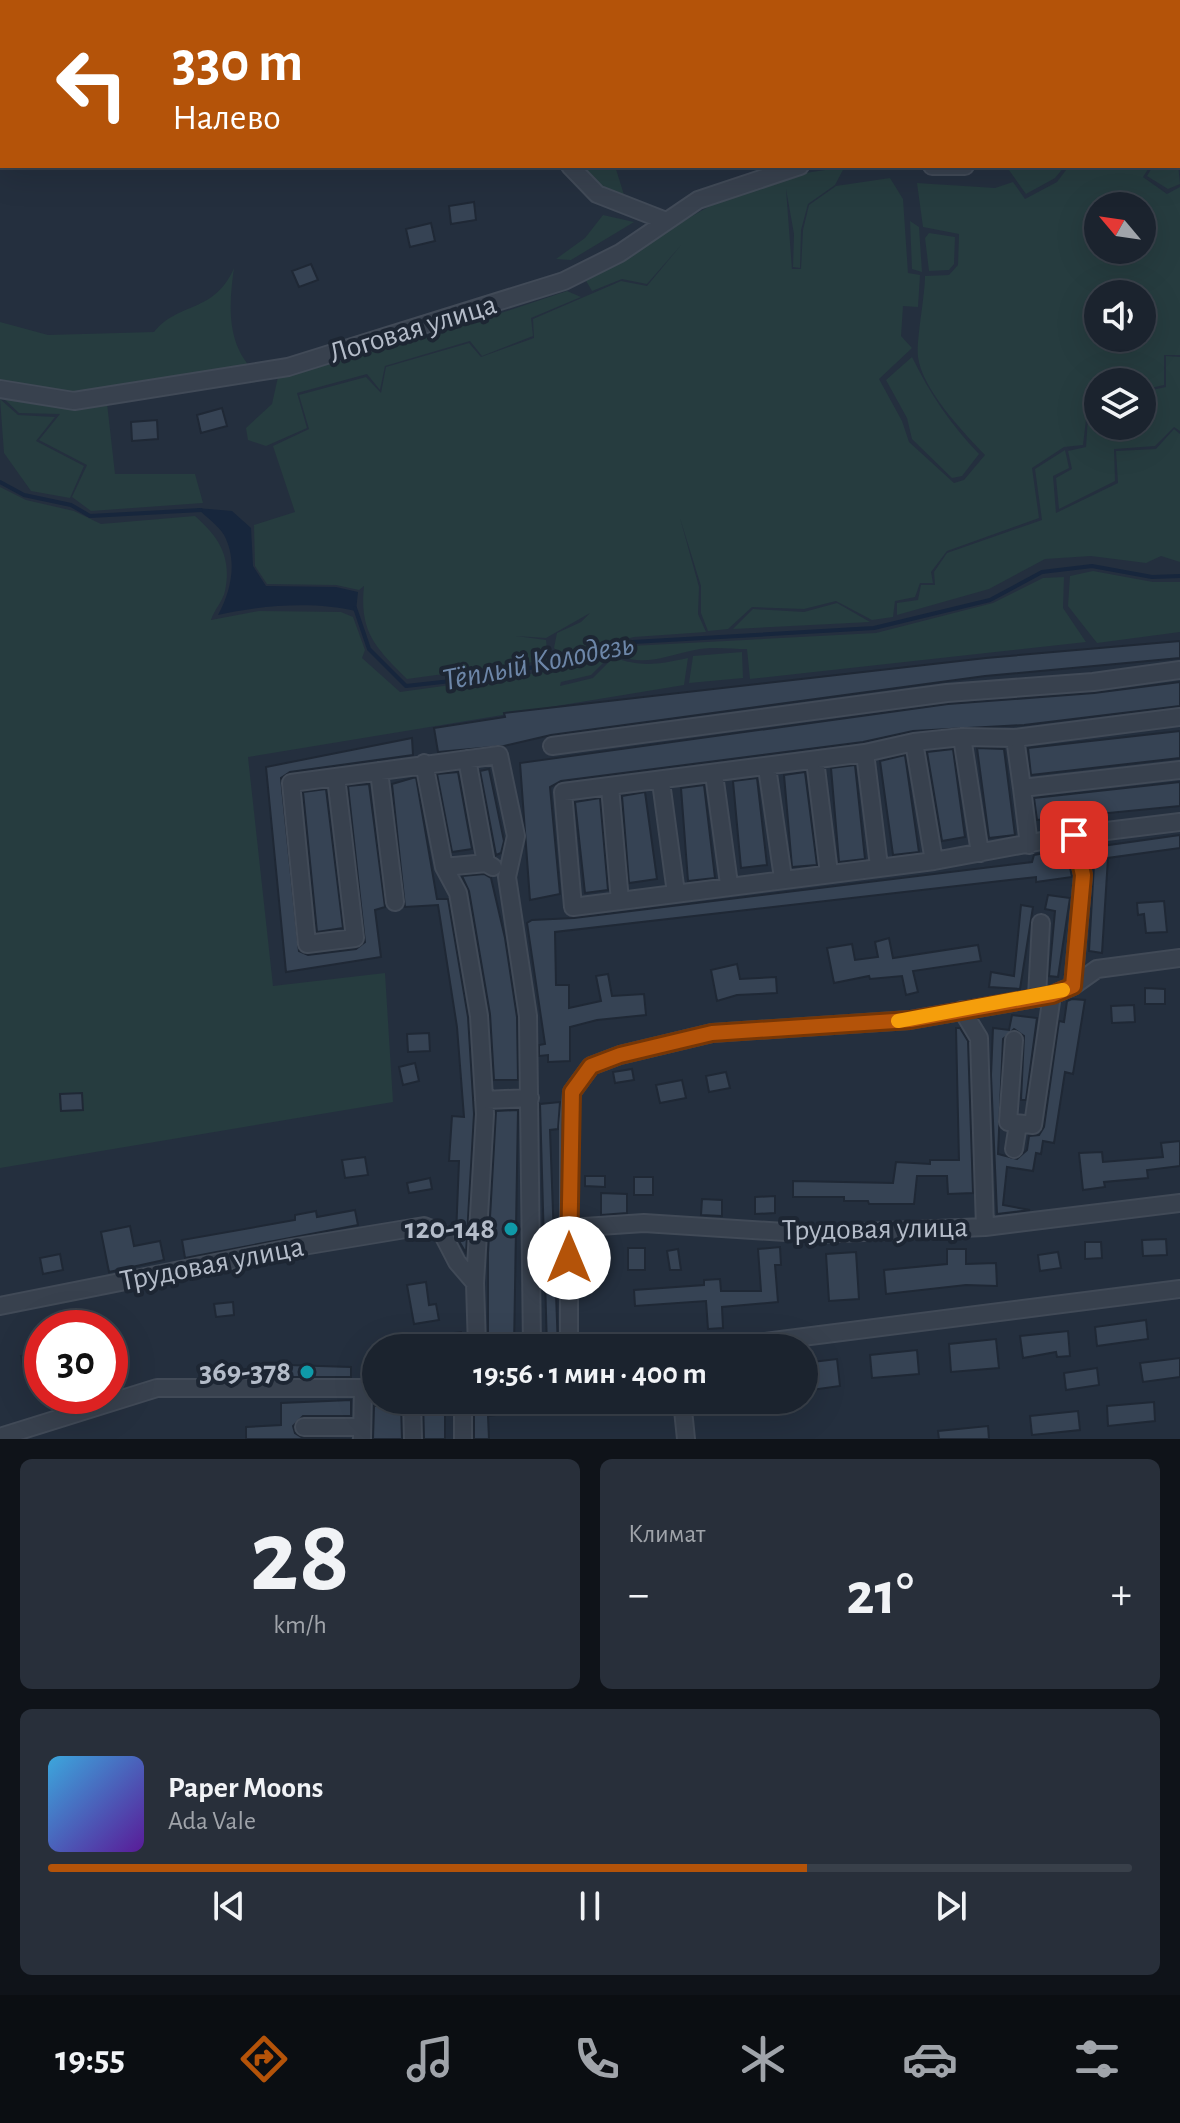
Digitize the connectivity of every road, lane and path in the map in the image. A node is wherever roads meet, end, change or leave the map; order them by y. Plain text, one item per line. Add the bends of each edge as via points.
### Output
1 (788, 168) edge
2 (576, 169) edge
3 (666, 221) junction
4 (0, 389) edge
5 (1180, 670) edge
6 (1180, 717) edge
7 (962, 737) junction
8 (1015, 738) junction
9 (914, 742) junction
10 (552, 746) dead end
11 (865, 753) junction
12 (467, 759) junction
13 (815, 760) junction
14 (424, 763) junction
15 (767, 767) junction
16 (1180, 770) edge
17 (379, 771) junction
18 (714, 774) junction
19 (336, 777) junction
20 (661, 782) junction
21 (610, 787) junction
22 (1022, 788) junction
23 (1180, 822) edge
24 (1074, 835) junction
25 (1029, 845) junction
26 (980, 853) junction
27 (934, 861) junction
28 (486, 863) junction
29 (879, 866) junction
30 (444, 867) junction
31 (829, 873) junction
32 (507, 877) junction
33 (783, 878) junction
34 (729, 884) junction
35 (676, 893) junction
36 (620, 901) junction
37 (395, 902) dead end
38 (1041, 923) dead end
39 (1180, 958) edge
40 (1073, 986) junction
41 (1044, 995) junction
42 (962, 1010) junction
43 (1014, 1040) dead end
44 (530, 1098) junction
45 (484, 1100) junction
46 (1018, 1124) junction
47 (1014, 1149) dead end
48 (1180, 1203) edge
49 (985, 1227) junction
50 (569, 1228) junction
51 (475, 1283) junction
52 (1180, 1289) edge
53 (0, 1306) edge
54 (477, 1334) edge
55 (532, 1334) edge
56 (569, 1334) edge
57 (818, 1335) edge
58 (362, 1389) edge
59 (412, 1414) edge
60 (463, 1414) edge
61 (683, 1414) edge
62 (304, 1427) dead end
63 (362, 1433) edge
64 (0, 1437) edge
65 (413, 1439) edge
66 (463, 1439) edge
67 (686, 1439) edge

1 - 3 street, Логовая улица via 698,200
2 - 3 street via 597,194
3 - 4 street, Логовая улица via 620,253 564,281 288,367 74,401
5 - 10 street via 947,693
6 - 8 street
7 - 8 street
7 - 9 street
7 - 26 street
8 - 22 street
9 - 11 street
9 - 27 street
11 - 13 street
11 - 29 street
12 - 14 street
12 - 28 street
12 - 32 street via 499,755 516,836
13 - 15 street
13 - 31 street
14 - 17 street
14 - 30 street
15 - 18 street
15 - 33 street
16 - 22 street
17 - 19 street
17 - 37 street
18 - 20 street
18 - 34 street
19 - 19 street via 291,783 307,944 355,938
20 - 21 street
20 - 35 street
21 - 36 street
21 - 36 street via 563,792 571,893 573,907
22 - 25 street
23 - 24 street
24 - 25 street
24 - 40 street via 1083,875
25 - 26 street
26 - 27 street
27 - 29 street
28 - 30 street
28 - 32 street
29 - 31 street
30 - 45 street via 458,893 477,1000
31 - 33 street
32 - 44 street via 528,1016
33 - 34 street
34 - 35 street
35 - 36 street
38 - 41 street
39 - 40 street via 1097,969
40 - 41 street
41 - 42 street
41 - 46 street via 1033,1125
42 - 49 street via 979,1038
42 - 50 street via 910,1020 712,1033 591,1066 572,1092
43 - 46 street via 1008,1122
44 - 45 street
44 - 55 street
45 - 51 street
46 - 47 street
48 - 49 street, Трудовая улица
49 - 50 street, Трудовая улица via 816,1234 644,1223
50 - 56 street
51 - 53 street, Трудовая улица via 442,1233 424,1226
51 - 54 street
52 - 57 street
58 - 64 street via 157,1388
59 - 65 street
60 - 66 street
61 - 67 street
62 - 63 street

